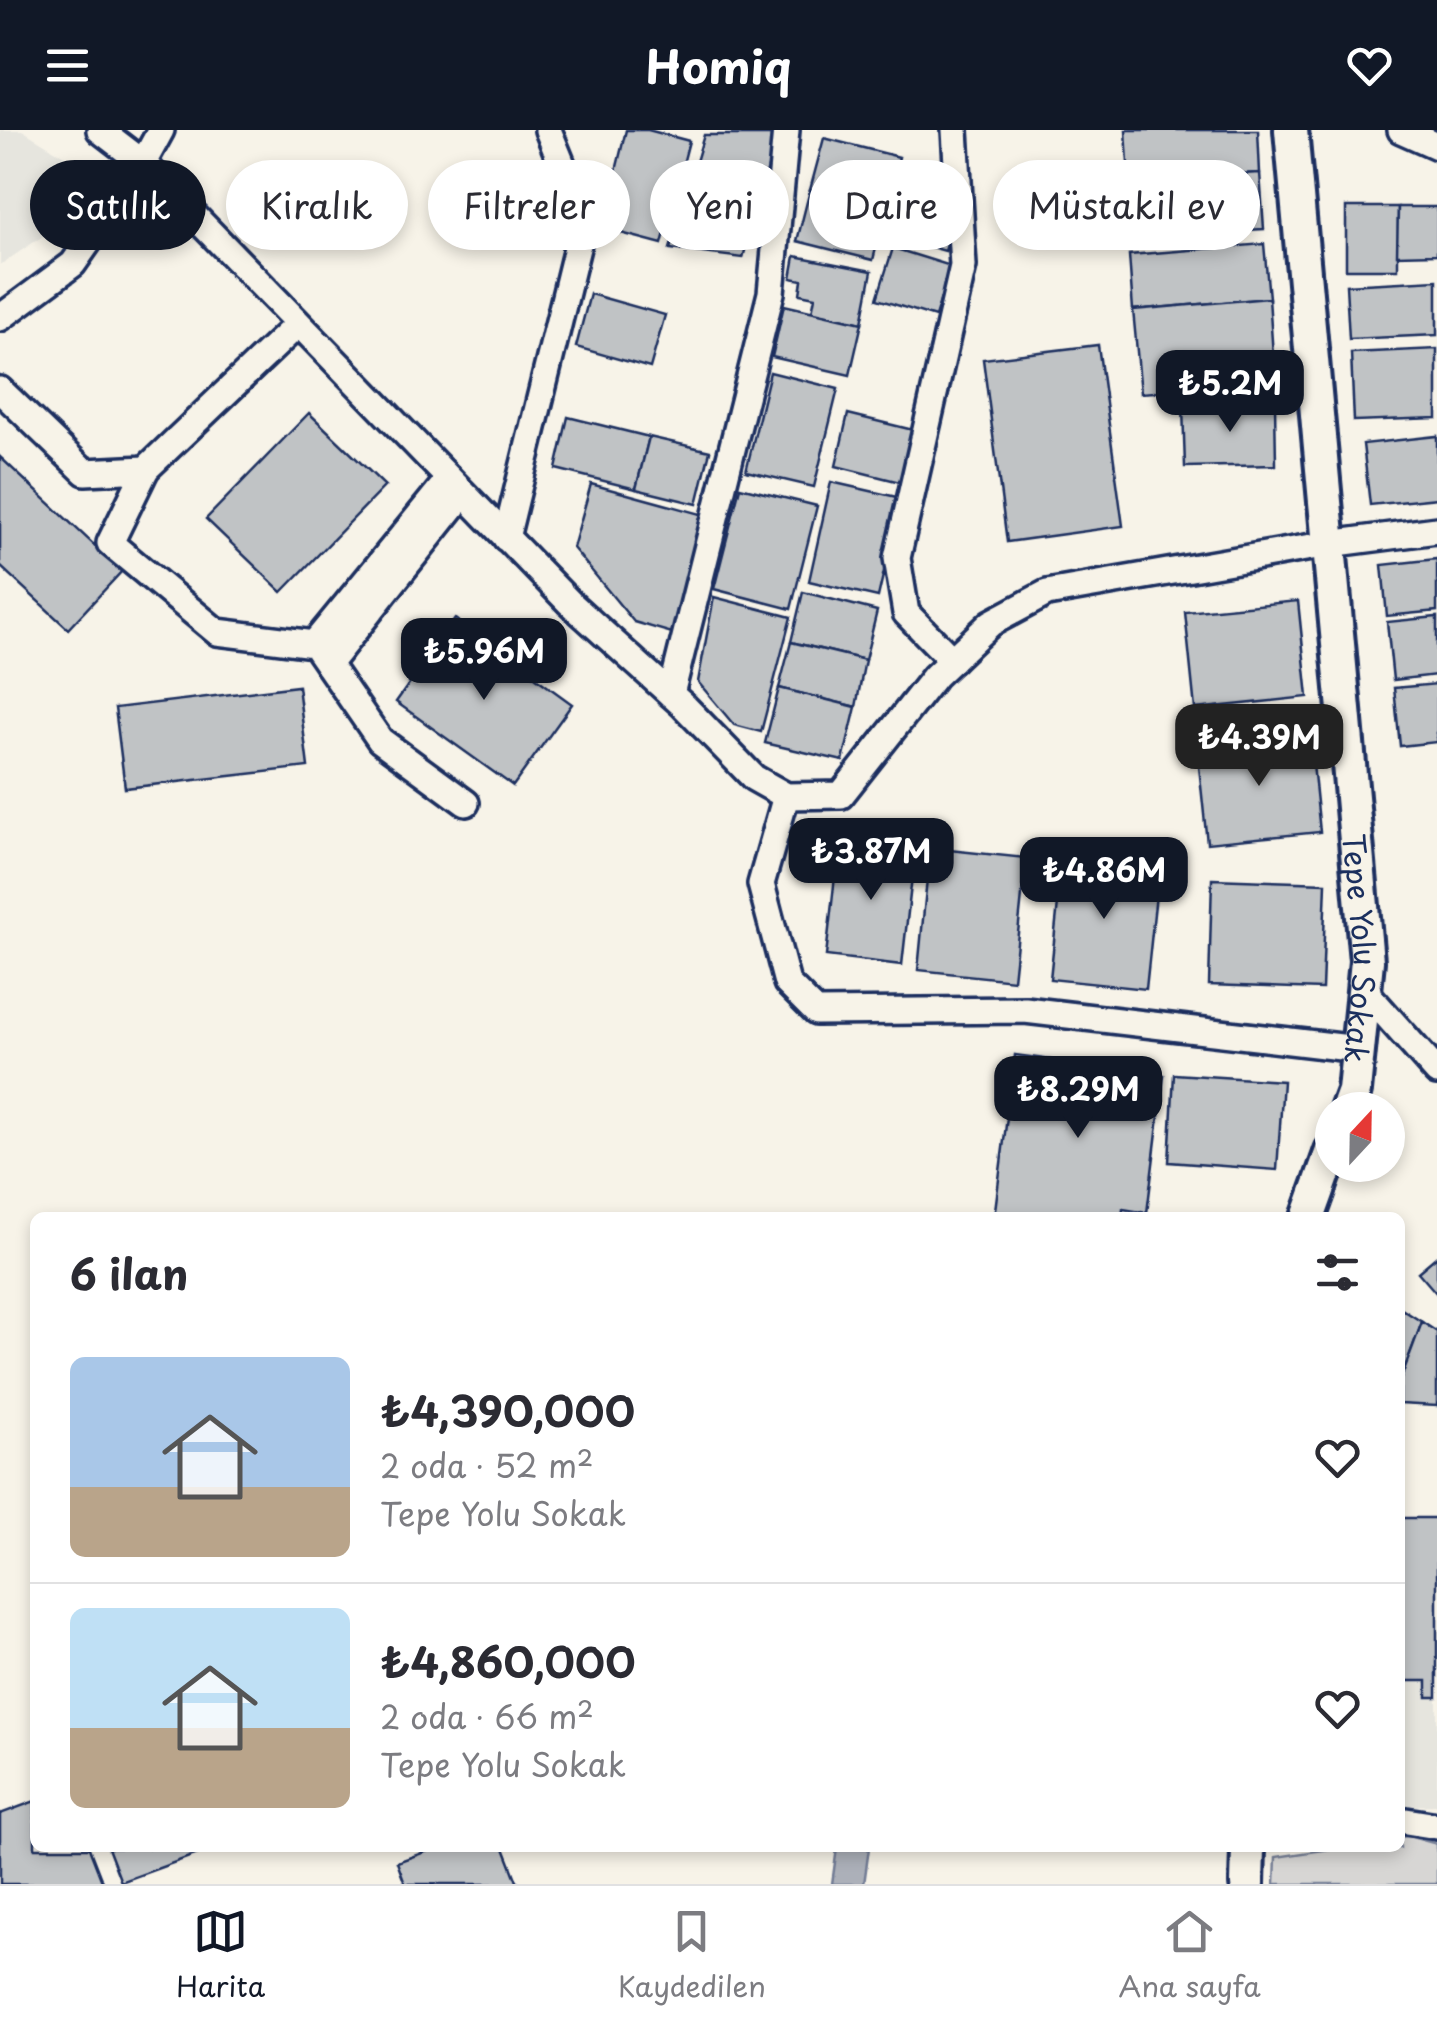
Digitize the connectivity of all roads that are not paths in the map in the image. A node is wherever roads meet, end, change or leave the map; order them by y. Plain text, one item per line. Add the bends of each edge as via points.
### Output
1 (100, 130) edge
2 (161, 130) edge
3 (548, 130) edge
4 (786, 130) edge
5 (955, 130) edge
6 (1290, 130) edge
7 (1401, 130) edge
8 (1437, 146) edge
9 (138, 160) edge
10 (145, 160) edge
11 (206, 229) edge
12 (84, 250) edge
13 (0, 318) edge
14 (298, 324) junction
15 (0, 390) edge
16 (146, 469) junction
17 (456, 486) junction
18 (1437, 530) edge
19 (506, 538) junction
20 (1328, 544) junction
21 (321, 654) junction
22 (952, 660) junction
23 (671, 694) junction
24 (786, 796) junction
25 (466, 803) dead end
26 (1364, 990) junction
27 (1358, 1049) junction
28 (1437, 1072) edge
29 (1354, 1092) edge
30 (1321, 1182) edge
31 (1310, 1212) edge
32 (1405, 1821) edge
33 (1437, 1826) edge
34 (1248, 1852) edge
35 (1247, 1884) edge

1 - 9 street
2 - 10 street
3 - 19 street via 584,219
4 - 23 street via 771,293
5 - 22 street via 963,266 897,558 906,613
6 - 20 street, Tepe Yolu Sokak
7 - 8 street
11 - 14 street
12 - 13 street
14 - 16 street
14 - 17 street
15 - 16 street via 85,472
16 - 21 street via 110,543 218,632
17 - 19 street
17 - 21 street
18 - 20 street
19 - 23 street
20 - 22 street via 1047,593 990,623
20 - 26 street, Tepe Yolu Sokak
21 - 25 street via 380,740
22 - 24 street via 841,794
23 - 24 street via 754,778
24 - 27 street via 762,884 787,983 816,1012 1025,1010
26 - 27 street, Tepe Yolu Sokak
26 - 28 street
27 - 29 street, Tepe Yolu Sokak
30 - 31 street
32 - 33 street
34 - 35 street

